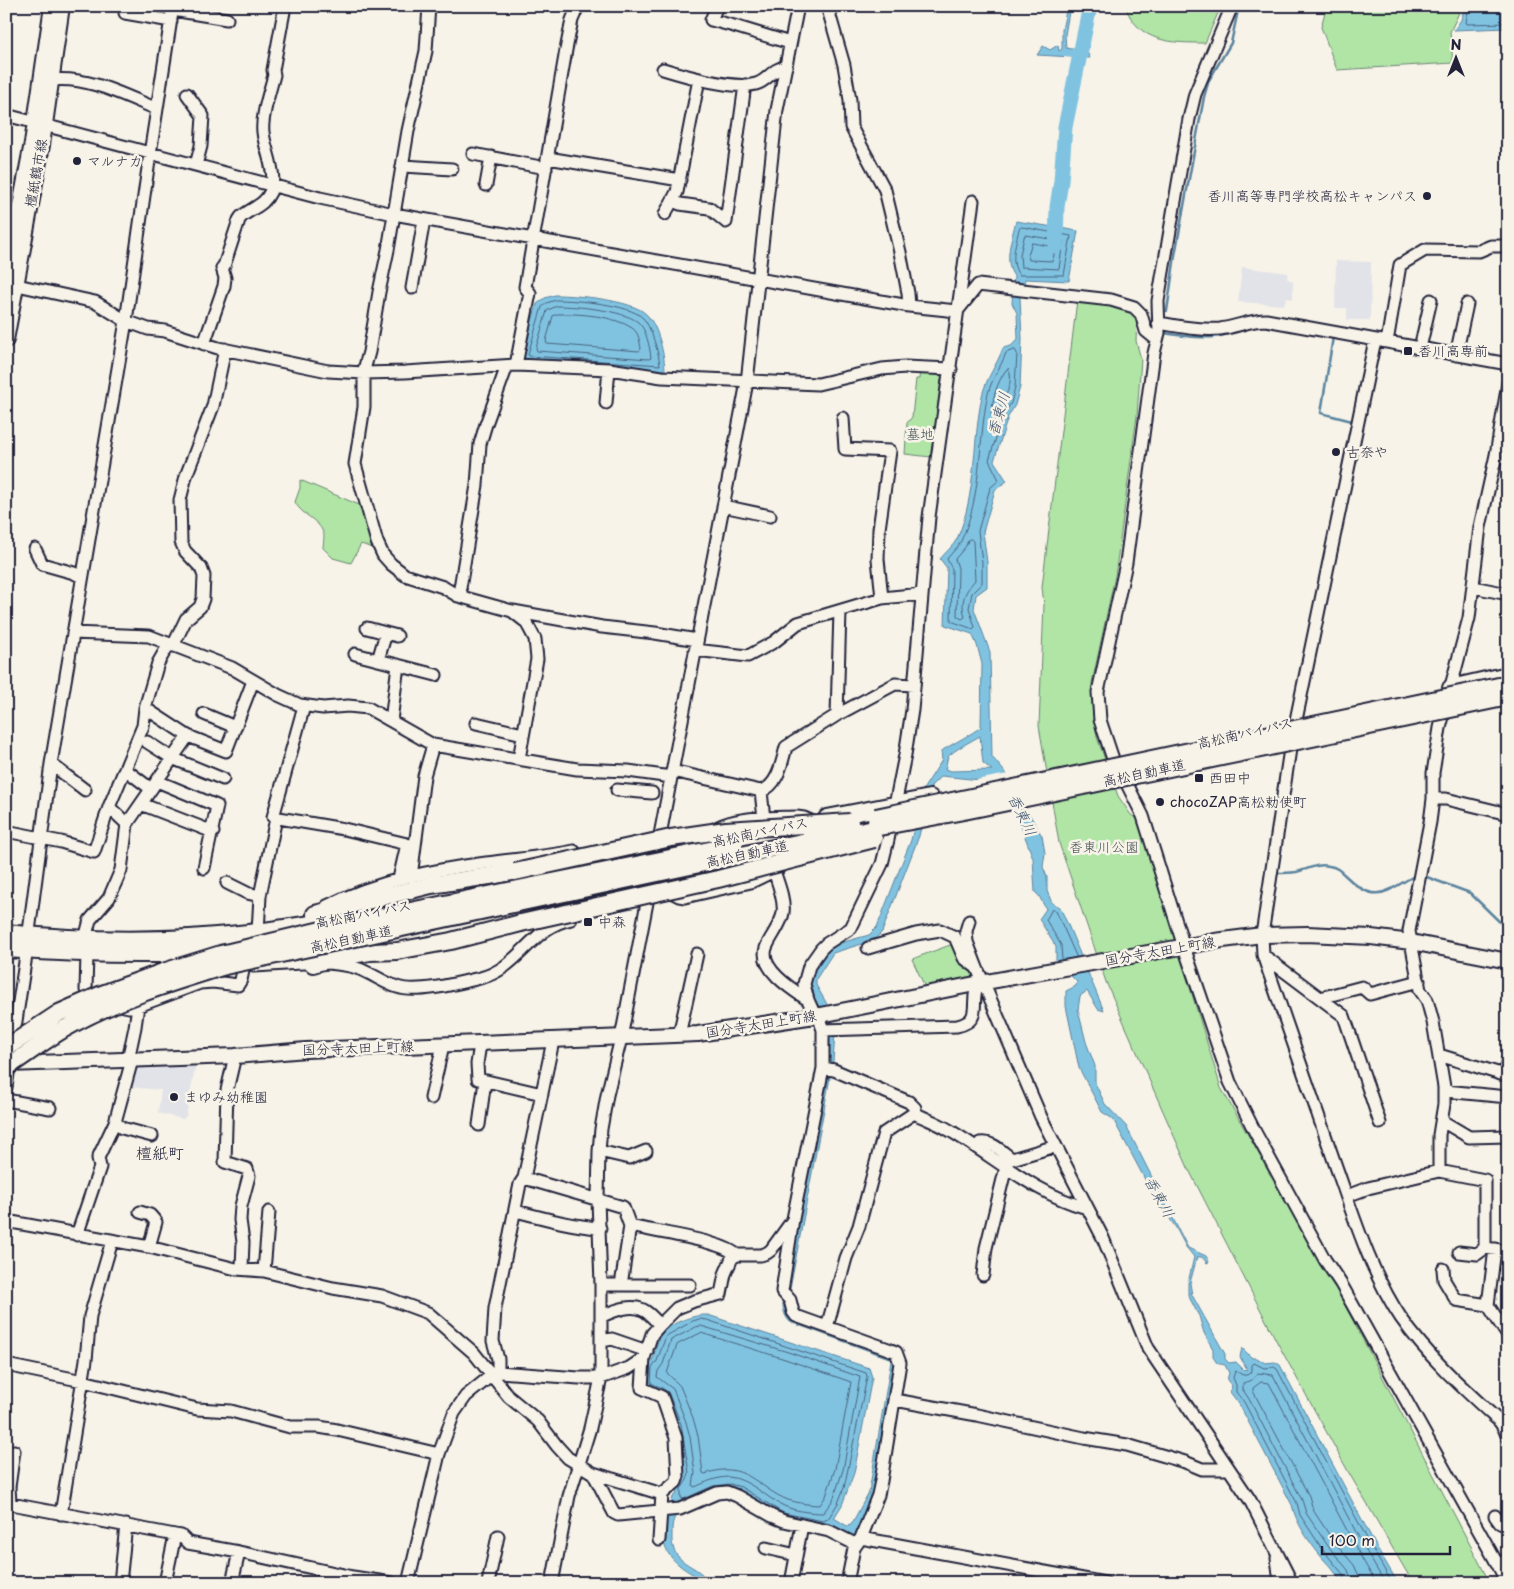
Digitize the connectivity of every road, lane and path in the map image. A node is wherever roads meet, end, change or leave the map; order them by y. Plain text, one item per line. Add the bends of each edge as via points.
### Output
1 (52, 6) edge
2 (62, 6) edge
3 (285, 6) edge
4 (430, 6) edge
5 (578, 6) edge
6 (827, 6) edge
7 (1232, 6) edge
8 (715, 7) edge
9 (800, 7) edge
10 (172, 12) edge
11 (125, 13) dead end
12 (227, 19) dead end
13 (790, 43) junction
14 (786, 67) junction
15 (663, 70) dead end
16 (699, 79) junction
17 (51, 80) junction
18 (745, 85) junction
19 (187, 94) dead end
20 (157, 109) junction
21 (6, 115) edge
22 (40, 124) junction
23 (150, 154) junction
24 (473, 154) dead end
25 (491, 157) junction
26 (547, 163) junction
27 (196, 166) junction
28 (403, 166) junction
29 (452, 169) dead end
30 (680, 180) junction
31 (272, 185) junction
32 (486, 185) dead end
33 (674, 200) junction
34 (973, 201) dead end
35 (394, 214) junction
36 (665, 214) dead end
37 (424, 220) junction
38 (534, 239) junction
39 (1508, 246) edge
40 (758, 279) junction
41 (12, 282) edge
42 (412, 288) dead end
43 (1431, 300) dead end
44 (1467, 304) dead end
45 (909, 306) junction
46 (957, 311) junction
47 (126, 322) junction
48 (1158, 323) junction
49 (6, 340) edge
50 (1156, 340) junction
51 (1375, 340) junction
52 (1387, 342) junction
53 (204, 344) junction
54 (1420, 348) junction
55 (225, 349) junction
56 (1456, 355) junction
57 (1508, 364) edge
58 (511, 365) junction
59 (609, 369) junction
60 (951, 369) junction
61 (364, 373) junction
62 (747, 382) junction
63 (1508, 383) edge
64 (606, 403) dead end
65 (843, 418) dead end
66 (723, 506) junction
67 (770, 516) dead end
68 (36, 549) dead end
69 (82, 577) junction
70 (1473, 587) junction
71 (922, 594) junction
72 (1508, 594) edge
73 (462, 597) junction
74 (882, 598) junction
75 (512, 611) junction
76 (840, 611) junction
77 (366, 628) dead end
78 (73, 633) junction
79 (171, 645) junction
80 (696, 645) junction
81 (355, 654) dead end
82 (378, 660) junction
83 (398, 665) junction
84 (436, 675) dead end
85 (1508, 675) edge
86 (253, 681) junction
87 (1508, 684) edge
88 (914, 685) junction
89 (1451, 688) junction
90 (1508, 697) edge
91 (1508, 704) edge
92 (304, 706) junction
93 (145, 708) junction
94 (204, 714) dead end
95 (837, 715) junction
96 (1443, 716) junction
97 (391, 721) junction
98 (1297, 722) junction
99 (476, 723) dead end
100 (235, 727) junction
101 (523, 734) junction
102 (188, 736) junction
103 (148, 742) dead end
104 (433, 745) junction
105 (1290, 749) junction
106 (172, 758) junction
107 (519, 759) junction
108 (1112, 763) junction
109 (51, 764) junction
110 (628, 771) junction
111 (130, 774) dead end
112 (671, 774) junction
113 (223, 779) dead end
114 (1123, 781) junction
115 (154, 785) junction
116 (85, 790) dead end
117 (762, 791) junction
118 (652, 793) dead end
119 (1433, 799) junction
120 (902, 803) junction
121 (141, 804) junction
122 (109, 807) junction
123 (969, 810) junction
124 (1508, 814) edge
125 (276, 818) junction
126 (764, 819) junction
127 (811, 822) junction
128 (850, 822) junction
129 (127, 824) junction
130 (897, 828) junction
131 (6, 831) edge
132 (213, 832) junction
133 (41, 838) junction
134 (838, 841) junction
135 (411, 844) junction
136 (698, 845) junction
137 (655, 854) junction
138 (204, 868) dead end
139 (774, 871) junction
140 (411, 877) junction
141 (399, 879) junction
142 (650, 882) junction
143 (227, 883) dead end
144 (260, 896) junction
145 (646, 904) junction
146 (313, 914) junction
147 (969, 921) dead end
148 (258, 932) junction
149 (6, 933) edge
150 (1262, 935) junction
151 (1411, 942) junction
152 (27, 943) junction
153 (86, 947) junction
154 (1182, 947) junction
155 (868, 948) dead end
156 (6, 949) edge
157 (697, 954) dead end
158 (160, 955) junction
159 (1263, 955) junction
160 (1508, 961) edge
161 (313, 964) junction
162 (244, 966) junction
163 (977, 968) junction
164 (1418, 981) junction
165 (984, 983) junction
166 (1320, 998) junction
167 (808, 1000) junction
168 (138, 1006) junction
169 (824, 1014) junction
170 (828, 1030) junction
171 (679, 1035) junction
172 (621, 1038) junction
173 (553, 1041) junction
174 (480, 1044) junction
175 (443, 1045) junction
176 (6, 1048) edge
177 (1439, 1055) junction
178 (235, 1056) junction
179 (1508, 1059) edge
180 (130, 1060) junction
181 (7, 1065) edge
182 (828, 1069) junction
183 (485, 1081) junction
184 (6, 1087) edge
185 (1444, 1091) junction
186 (542, 1094) junction
187 (1508, 1096) edge
188 (431, 1098) dead end
189 (6, 1100) edge
190 (50, 1108) dead end
191 (914, 1113) junction
192 (1442, 1121) junction
193 (115, 1122) junction
194 (1380, 1123) dead end
195 (479, 1125) dead end
196 (152, 1136) dead end
197 (1508, 1136) edge
198 (1056, 1146) junction
199 (977, 1148) junction
200 (599, 1151) junction
201 (646, 1151) dead end
202 (1006, 1167) junction
203 (1438, 1171) junction
204 (524, 1178) junction
205 (1346, 1196) junction
206 (598, 1199) junction
207 (1087, 1208) junction
208 (516, 1211) junction
209 (140, 1212) dead end
210 (269, 1212) dead end
211 (793, 1219) junction
212 (6, 1221) edge
213 (630, 1226) junction
214 (600, 1228) junction
215 (77, 1235) junction
216 (112, 1241) junction
217 (149, 1247) junction
218 (1490, 1248) junction
219 (1508, 1251) edge
220 (1459, 1252) dead end
221 (737, 1255) junction
222 (242, 1268) junction
223 (1442, 1269) dead end
224 (264, 1271) junction
225 (983, 1275) dead end
226 (601, 1284) junction
227 (621, 1285) junction
228 (690, 1285) dead end
229 (1488, 1306) junction
230 (602, 1316) junction
231 (660, 1325) junction
232 (827, 1327) junction
233 (1508, 1336) edge
234 (602, 1342) junction
235 (645, 1354) junction
236 (6, 1365) edge
237 (495, 1373) junction
238 (601, 1378) junction
239 (83, 1381) junction
240 (895, 1400) junction
241 (1508, 1438) edge
242 (14, 1451) dead end
243 (439, 1454) junction
244 (580, 1464) junction
245 (1228, 1469) junction
246 (593, 1473) junction
247 (662, 1494) junction
248 (8, 1503) edge
249 (670, 1509) junction
250 (61, 1514) junction
251 (1495, 1516) dead end
252 (126, 1525) junction
253 (802, 1525) junction
254 (1508, 1526) edge
255 (175, 1535) junction
256 (498, 1536) dead end
257 (660, 1540) dead end
258 (855, 1542) junction
259 (766, 1548) dead end
260 (1276, 1548) junction
261 (239, 1552) junction
262 (796, 1555) junction
263 (1503, 1562) edge
264 (367, 1581) edge
265 (120, 1583) edge
266 (165, 1583) edge
267 (232, 1583) edge
268 (392, 1583) edge
269 (408, 1583) edge
270 (488, 1583) edge
271 (552, 1583) edge
272 (791, 1583) edge
273 (847, 1583) edge
274 (1104, 1583) edge
275 (1280, 1583) edge
276 (1292, 1583) edge
277 (1507, 1583) edge

1 - 22 main road, 檀紙鶴市線
2 - 17 main road, 檀紙鶴市線
3 - 31 street via 263,123 274,178
4 - 28 street via 426,51
5 - 26 street via 572,20
6 - 45 street via 846,72 851,127 885,190
7 - 48 street via 1195,94 1189,119 1158,301
8 - 13 street via 711,20
9 - 13 street
10 - 11 street
10 - 12 street
10 - 20 street
13 - 14 street
14 - 18 street via 778,68 761,82
14 - 40 street via 777,110
15 - 16 street
16 - 18 street
16 - 30 street
17 - 20 street via 101,86
17 - 22 main road, 檀紙鶴市線
18 - 33 street via 726,222 709,208 680,204
19 - 27 street via 203,116
20 - 23 street
21 - 22 street
22 - 23 street
22 - 41 main road, 檀紙鶴市線 via 32,143
23 - 27 street
23 - 47 street
24 - 25 street
25 - 26 street
25 - 32 street
26 - 30 street
26 - 38 street
27 - 31 street
28 - 29 street
28 - 35 street
30 - 33 street
31 - 35 street
31 - 53 street via 263,202 239,220 222,268 224,286
33 - 36 street
34 - 46 street
35 - 37 street
35 - 61 street
37 - 38 street
37 - 42 street
38 - 40 street
38 - 58 street via 525,287 530,293
39 - 52 street via 1491,246 1479,251 1425,250 1400,265
40 - 45 street
40 - 62 street
41 - 47 street via 95,302
41 - 49 main road, 檀紙鶴市線
43 - 54 street
44 - 56 street
45 - 46 street
46 - 50 street via 978,285 1111,300 1134,307 1141,314 1146,331
46 - 60 street
47 - 53 street
47 - 69 street
48 - 50 street
48 - 51 street via 1206,330 1266,320
50 - 108 street via 1126,563 1098,692 1100,720
51 - 52 street
51 - 98 street
52 - 54 street
53 - 55 street
54 - 56 street
55 - 61 street via 328,371
55 - 79 street via 213,406 180,500 181,542 185,552 201,568 203,600 186,619
56 - 57 street
58 - 59 street
58 - 61 street
58 - 73 street via 480,444 477,485 460,588
59 - 62 street via 662,377
59 - 64 street
60 - 62 street via 882,370 818,384
60 - 71 street via 928,517
61 - 73 street via 364,407 355,464 377,542 383,555 397,570
62 - 66 street
63 - 70 street via 1480,526
65 - 74 street via 845,449 890,451 879,529
66 - 67 street
66 - 80 street
68 - 69 street via 42,564
69 - 78 street
70 - 72 street
70 - 89 street via 1469,618
71 - 74 street
71 - 88 street
73 - 75 street
74 - 76 street
75 - 80 street via 656,633
75 - 101 street via 526,622 535,639 537,659
76 - 80 street via 798,623 774,642 748,656
76 - 95 street
77 - 82 street via 391,635
78 - 79 street via 149,636
78 - 109 street
79 - 86 street via 232,668
79 - 93 street via 158,663
80 - 112 street
81 - 82 street
82 - 83 street
83 - 84 street
83 - 97 street
85 - 89 highway, 高松南バイパス
86 - 92 street
86 - 100 street
87 - 128 highway, 高松自動車道, bridge
88 - 95 street via 895,684
88 - 120 street
89 - 96 street
89 - 98 highway, 高松南バイパス
90 - 123 highway, 高松自動車道, bridge
91 - 96 highway, 高松南バイパス
92 - 97 street via 368,708
92 - 125 street via 273,817
93 - 102 street
93 - 122 street via 144,726
94 - 100 street
95 - 117 street via 786,747 774,780 768,789
96 - 105 highway, 高松南バイパス
96 - 119 street via 1433,773
97 - 104 street
98 - 105 street
98 - 108 highway, 高松南バイパス
99 - 101 street
100 - 102 street via 226,751
101 - 107 street
102 - 106 street
103 - 106 street
104 - 107 street
104 - 135 street
105 - 114 highway, 高松南バイパス
105 - 150 street
106 - 113 street
106 - 115 street
107 - 110 street via 577,769
108 - 120 highway, 高松南バイパス
109 - 116 street
109 - 133 street
110 - 112 street
110 - 118 street via 622,790
111 - 115 street
112 - 117 street
112 - 137 street
114 - 130 highway, 高松南バイパス, bridge
114 - 154 street via 1143,816
115 - 121 street
115 - 132 street via 217,806
117 - 126 street
119 - 124 street via 1446,799
119 - 151 street via 1409,931
120 - 127 highway, 高松南バイパス
120 - 130 street
121 - 129 street
121 - 132 street
122 - 129 street
122 - 133 street via 94,852
123 - 161 highway, bridge via 931,824 718,879 451,941 333,958
123 - 181 highway, 高松自動車道, bridge via 801,842 225,966 110,1006
125 - 135 street
125 - 144 street
126 - 127 street via 797,817
126 - 136 street via 726,823 714,828
127 - 136 highway, 高松南バイパス
128 - 146 highway, bridge via 726,830 671,838 515,872 431,885
128 - 176 highway, 高松自動車道, bridge via 342,925 221,954 128,984 59,1013
129 - 153 street via 121,870 109,898 90,920
130 - 134 highway, 高松南バイパス
130 - 167 street via 851,928 826,944 809,966 804,984
131 - 133 street
132 - 138 street
133 - 152 street
134 - 139 street
134 - 142 highway, 高松南バイパス
135 - 140 street
135 - 141 street
136 - 137 highway, 高松南バイパス
137 - 140 street via 641,841 630,840 563,854 459,867
137 - 142 street
137 - 148 highway, 高松南バイパス via 340,919
139 - 142 street via 751,882 685,897
139 - 167 street via 783,914 765,959 770,969 790,989
140 - 141 street
141 - 146 street via 348,895
142 - 145 street
142 - 158 highway, 高松南バイパス via 375,934 254,950
143 - 144 street
144 - 148 street
145 - 161 street via 563,920 536,937 520,955 494,973 423,989 397,987 344,964
145 - 172 street
146 - 148 highway
147 - 163 street via 966,931
148 - 153 highway, 高松南バイパス
149 - 152 highway, 高松南バイパス
150 - 151 main road, 国分寺太田上町線 via 1346,935
150 - 154 main road, 国分寺太田上町線
150 - 159 street
151 - 160 main road, 国分寺太田上町線
151 - 164 street
152 - 153 highway, 高松南バイパス
152 - 156 highway, 高松南バイパス
152 - 181 street
153 - 158 highway, 高松南バイパス
153 - 168 street via 85,986 89,994 122,1006
154 - 165 main road, 国分寺太田上町線
154 - 263 street via 1230,1082 1255,1132
155 - 163 street via 940,930 955,937 964,958
157 - 171 street
158 - 162 street via 186,961
159 - 166 street
159 - 205 street
161 - 162 street
162 - 168 street via 238,985 200,983
163 - 165 street
164 - 166 street via 1370,994 1362,988
164 - 177 street via 1427,1000
165 - 169 main road, 国分寺太田上町線
165 - 170 street via 974,992 975,1015 965,1024
165 - 198 street
166 - 194 street via 1344,1016
167 - 169 street via 812,1009
168 - 180 street
169 - 170 street
169 - 171 main road, 国分寺太田上町線
170 - 182 street
171 - 172 main road, 国分寺太田上町線
172 - 173 main road, 国分寺太田上町線
172 - 200 street via 607,1095
173 - 174 main road, 国分寺太田上町線
173 - 186 street
174 - 175 main road, 国分寺太田上町線
174 - 183 street via 478,1079
175 - 178 main road, 国分寺太田上町線
175 - 188 street
177 - 179 street via 1504,1075
177 - 185 street
178 - 180 main road, 国分寺太田上町線
178 - 222 street via 227,1090 225,1162 247,1169 249,1176 241,1206
180 - 181 main road, 国分寺太田上町線
180 - 193 street
181 - 184 street
182 - 191 street via 909,1102 915,1108
182 - 211 street
183 - 186 street
183 - 195 street
185 - 187 street
185 - 192 street
186 - 204 street
189 - 190 street
191 - 199 street via 948,1129
191 - 232 street via 884,1133
192 - 197 street via 1469,1136
192 - 203 street
193 - 196 street via 122,1128
193 - 215 street via 98,1158 100,1167
198 - 199 street via 1012,1159 992,1144 980,1143
198 - 207 street
199 - 202 street
200 - 201 street via 629,1158
200 - 206 street
202 - 207 street via 1068,1203
202 - 225 street via 986,1248
203 - 205 street
203 - 218 street via 1485,1180
204 - 206 street
204 - 208 street
205 - 241 street via 1380,1279 1400,1317 1434,1360 1500,1422
206 - 213 street via 623,1207
206 - 214 street
207 - 245 street via 1103,1238 1148,1348
208 - 214 street
208 - 237 street via 495,1308 493,1341 498,1359
209 - 217 street via 150,1215 156,1222
210 - 224 street
211 - 221 street via 772,1250
211 - 232 street via 786,1296 796,1316
212 - 215 street
213 - 221 street via 709,1242
213 - 227 street
214 - 226 street
215 - 216 street
216 - 217 street
216 - 239 street via 90,1316
217 - 222 street
218 - 219 street
218 - 220 street via 1477,1254
218 - 229 street
221 - 231 street via 732,1258 722,1294 677,1308
222 - 224 street
223 - 229 street via 1444,1280 1456,1300
224 - 237 street via 382,1296 428,1313
226 - 227 street
226 - 230 street
227 - 228 street
229 - 233 street
230 - 231 street via 618,1309 639,1308
230 - 234 street
231 - 235 street via 652,1334
232 - 240 street via 896,1352 900,1363
234 - 235 street via 612,1339
234 - 238 street
235 - 238 street via 628,1368
235 - 247 street via 642,1388 662,1397 676,1438 678,1476
236 - 239 street
237 - 238 street
237 - 243 street via 466,1396 454,1413
237 - 244 street via 509,1397 538,1421 568,1458
238 - 244 street
239 - 243 street via 197,1409 231,1411 290,1427 337,1430
239 - 250 street
240 - 245 street via 1127,1445 1202,1469
240 - 258 street via 878,1495
242 - 248 street
243 - 269 street
244 - 246 street
244 - 271 street via 569,1496
245 - 260 street via 1250,1500
246 - 247 street
246 - 249 street via 618,1515
247 - 249 street
248 - 250 street
249 - 253 street via 717,1492 728,1492 772,1516
249 - 257 street
250 - 252 street
251 - 254 street
252 - 255 street
252 - 265 street
253 - 258 street via 829,1531
253 - 262 street
255 - 261 street via 188,1543
255 - 266 street
256 - 270 street
258 - 273 street
258 - 274 street
259 - 262 street
260 - 275 street
260 - 276 street
261 - 264 street
261 - 267 street
262 - 272 street
263 - 277 street
264 - 268 street

